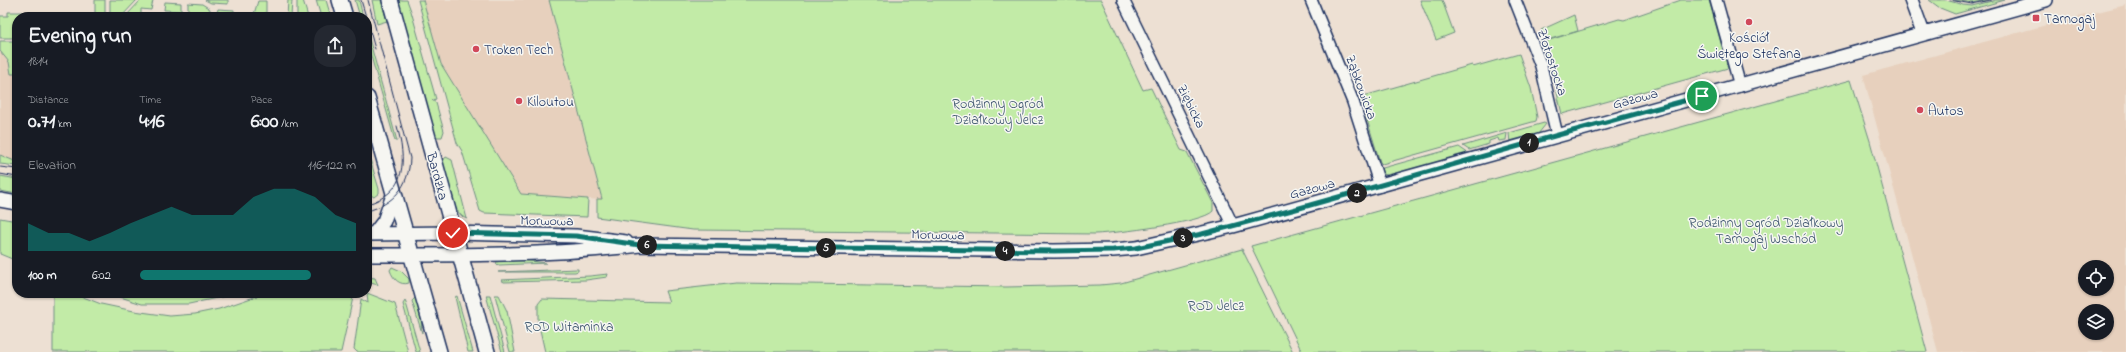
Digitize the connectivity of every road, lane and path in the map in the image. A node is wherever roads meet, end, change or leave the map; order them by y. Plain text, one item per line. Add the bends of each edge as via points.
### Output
1 (340, 0) edge
2 (390, 0) edge
3 (1123, 0) edge
4 (1311, 0) edge
5 (1515, 0) edge
6 (1716, 0) edge
7 (1911, 0) edge
8 (2046, 0) edge
9 (344, 12) edge
10 (1923, 33) junction
11 (1740, 86) junction
12 (372, 115) edge
13 (1558, 135) junction
14 (1380, 186) junction
15 (394, 192) junction
16 (0, 200) edge
17 (12, 202) edge
18 (1232, 226) junction
19 (372, 233) edge
20 (453, 233) junction
21 (372, 234) edge
22 (406, 234) junction
23 (640, 245) junction
24 (372, 255) edge
25 (412, 255) junction
26 (459, 255) junction
27 (439, 352) edge
28 (487, 352) edge

1 - 9 main road
2 - 20 main road, Bardzka
3 - 18 street, Ziębicka
4 - 14 street, Ząbkowicka via 1351,95
5 - 13 street, Złotostocka via 1541,66
6 - 11 street
7 - 10 street
8 - 10 street, Gazowa
10 - 11 street, Gazowa
11 - 13 street, Gazowa
12 - 15 main road
13 - 14 street, Gazowa
14 - 18 street, Gazowa
15 - 19 street via 384,221
15 - 22 main road
16 - 17 street
18 - 23 street, Morwowa via 1161,243 1113,250 1011,251
20 - 22 street, Morwowa
20 - 23 street, Morwowa via 576,236
20 - 26 main road, Bardzka
21 - 22 street, Morwowa
22 - 25 main road
23 - 26 street, Morwowa via 598,250
24 - 25 street, Morwowa
25 - 26 street, Morwowa
25 - 27 main road
26 - 28 main road, Bardzka

